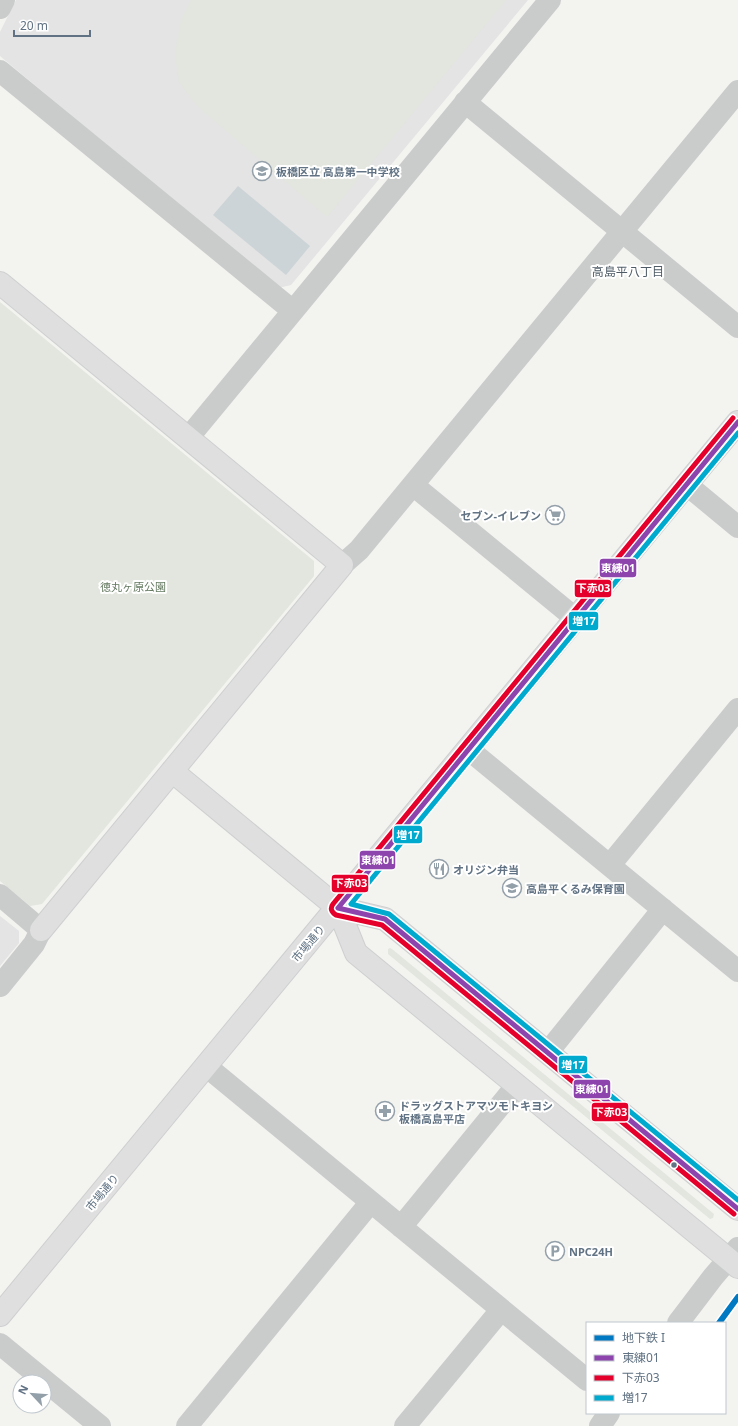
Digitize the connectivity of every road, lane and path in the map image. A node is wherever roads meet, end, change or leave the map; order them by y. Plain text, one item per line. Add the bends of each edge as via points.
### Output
1 (4, 0) edge
2 (550, 0) edge
3 (0, 8) edge
4 (0, 71) edge
5 (738, 91) edge
6 (465, 102) junction
7 (622, 231) junction
8 (0, 283) edge
9 (293, 311) junction
10 (738, 327) edge
11 (738, 422) edge
12 (188, 438) junction
13 (686, 484) junction
14 (413, 485) junction
15 (738, 526) edge
16 (342, 565) junction
17 (575, 618) junction
18 (738, 709) edge
19 (468, 748) junction
20 (172, 771) junction
21 (610, 865) junction
22 (0, 895) edge
23 (338, 908) junction
24 (663, 909) junction
25 (41, 930) junction
26 (737, 969) edge
27 (0, 986) edge
28 (548, 1052) junction
29 (206, 1066) junction
30 (517, 1085) junction
31 (370, 1203) junction
32 (738, 1209) edge
33 (401, 1227) junction
34 (735, 1258) edge
35 (501, 1310) junction
36 (0, 1315) edge
37 (679, 1322) edge
38 (0, 1344) edge
39 (586, 1379) edge
40 (608, 1414) edge
41 (100, 1426) edge
42 (187, 1426) edge
43 (405, 1426) edge
44 (600, 1426) edge

1 - 3 street
2 - 6 street
4 - 9 street
5 - 7 street
6 - 7 street
6 - 9 street
7 - 10 street
7 - 14 street
8 - 12 street
9 - 12 street
11 - 13 street, 市場通り
12 - 16 street
13 - 15 street
13 - 17 street, 市場通り
14 - 16 street via 359,550
14 - 17 street
16 - 20 street
17 - 19 street, 市場通り
18 - 21 street
19 - 21 street
19 - 23 street, 市場通り
20 - 23 street
20 - 25 street
21 - 24 street
22 - 25 street
23 - 28 street via 384,918
23 - 29 street, 市場通り
23 - 30 street via 356,953
24 - 26 street
24 - 28 street
25 - 27 street via 34,944
28 - 32 street
29 - 31 street
29 - 36 street, 市場通り
30 - 33 street
30 - 34 street
31 - 33 street
31 - 42 street
33 - 35 street
34 - 37 street
35 - 39 street
35 - 43 street
38 - 41 street
40 - 44 street

